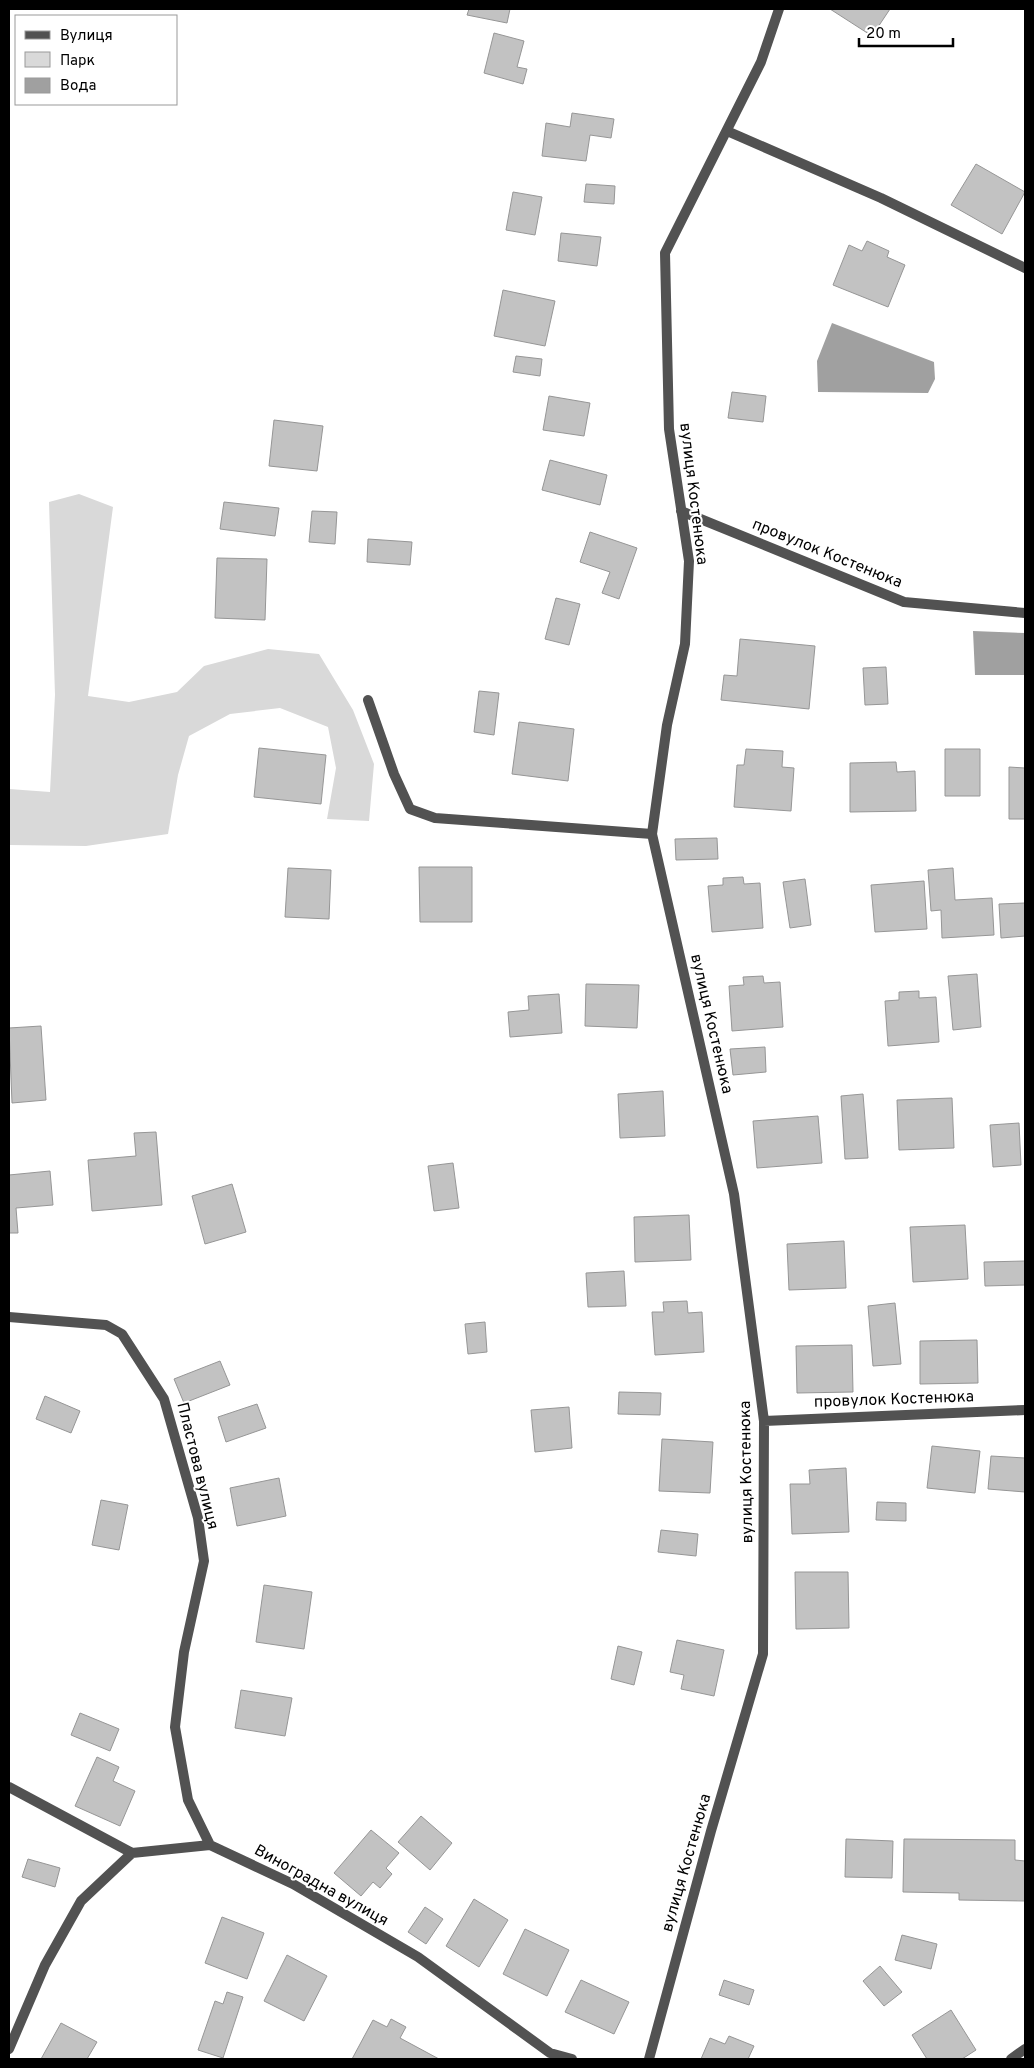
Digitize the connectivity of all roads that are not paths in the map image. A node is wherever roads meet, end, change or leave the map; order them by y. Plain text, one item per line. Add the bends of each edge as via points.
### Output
1 (779, 9) edge
2 (726, 131) junction
3 (1025, 268) edge
4 (681, 511) junction
5 (1025, 613) edge
6 (368, 700) dead end
7 (652, 834) junction
8 (9, 1316) edge
9 (1025, 1410) edge
10 (764, 1421) junction
11 (9, 1787) edge
12 (210, 1845) junction
13 (132, 1853) junction
14 (9, 2048) edge
15 (1025, 2049) edge
16 (572, 2059) edge
17 (649, 2059) edge
18 (1011, 2059) edge

1 - 2 street, вулиця Костенюка via 761,62
2 - 3 street via 881,198
2 - 4 street, вулиця Костенюка via 665,253 668,429
4 - 5 street, провулок Костенюка via 904,602
4 - 7 street, вулиця Костенюка via 689,561 685,644 667,725
6 - 7 street via 410,809 435,818
7 - 10 street, вулиця Костенюка via 734,1194
8 - 12 street, Пластова вулиця via 106,1325 122,1334 164,1399 198,1518 204,1561 184,1652 175,1727 188,1800
9 - 10 street, провулок Костенюка
10 - 17 street, вулиця Костенюка via 764,1654 711,1831
11 - 13 street
12 - 13 street
12 - 16 street, Виноградна вулиця via 293,1884 418,1957 550,2053
13 - 14 street via 81,1901 45,1965
15 - 18 street

